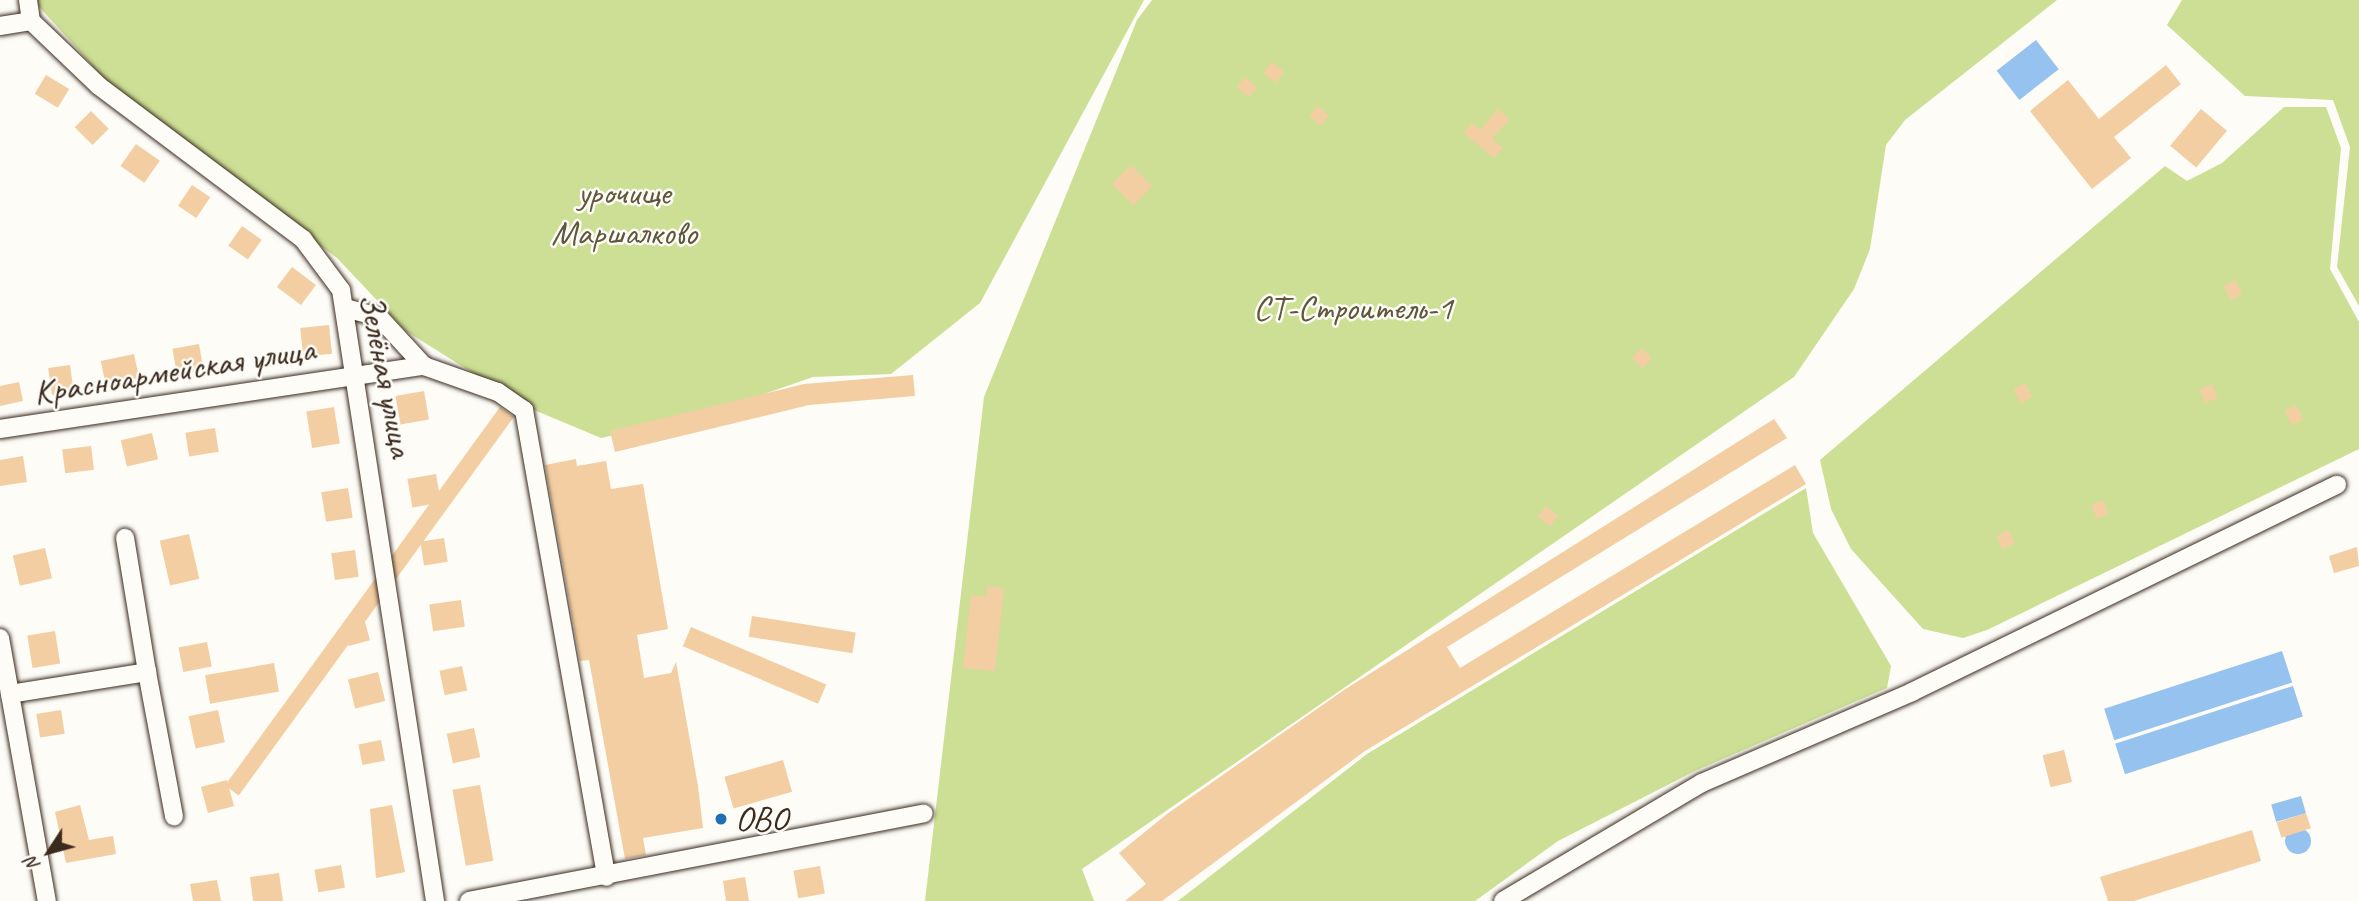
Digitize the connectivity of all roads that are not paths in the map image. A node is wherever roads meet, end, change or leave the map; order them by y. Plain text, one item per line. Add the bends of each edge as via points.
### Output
1 (28, 0) edge
2 (31, 21) junction
3 (0, 26) edge
4 (345, 308) junction
5 (424, 366) junction
6 (358, 374) junction
7 (0, 429) edge
8 (2337, 485) dead end
9 (124, 538) dead end
10 (0, 638) edge
11 (147, 672) junction
12 (10, 694) junction
13 (924, 813) dead end
14 (174, 816) dead end
15 (606, 877) junction
16 (47, 901) edge
17 (435, 901) edge
18 (469, 901) edge
19 (1503, 901) edge

1 - 2 street
2 - 3 street
2 - 4 street, Зелёная улица via 99,86 303,239 327,265
4 - 5 street via 379,317
4 - 6 street, Зелёная улица
5 - 6 street, Красноармейская улица
5 - 15 street via 498,392 524,410 531,428
6 - 7 street, Красноармейская улица
6 - 17 street, Зелёная улица
8 - 19 street via 1912,692 1702,783
9 - 11 street
10 - 12 street
11 - 12 street
11 - 14 street
12 - 16 street
13 - 15 street
15 - 18 street

